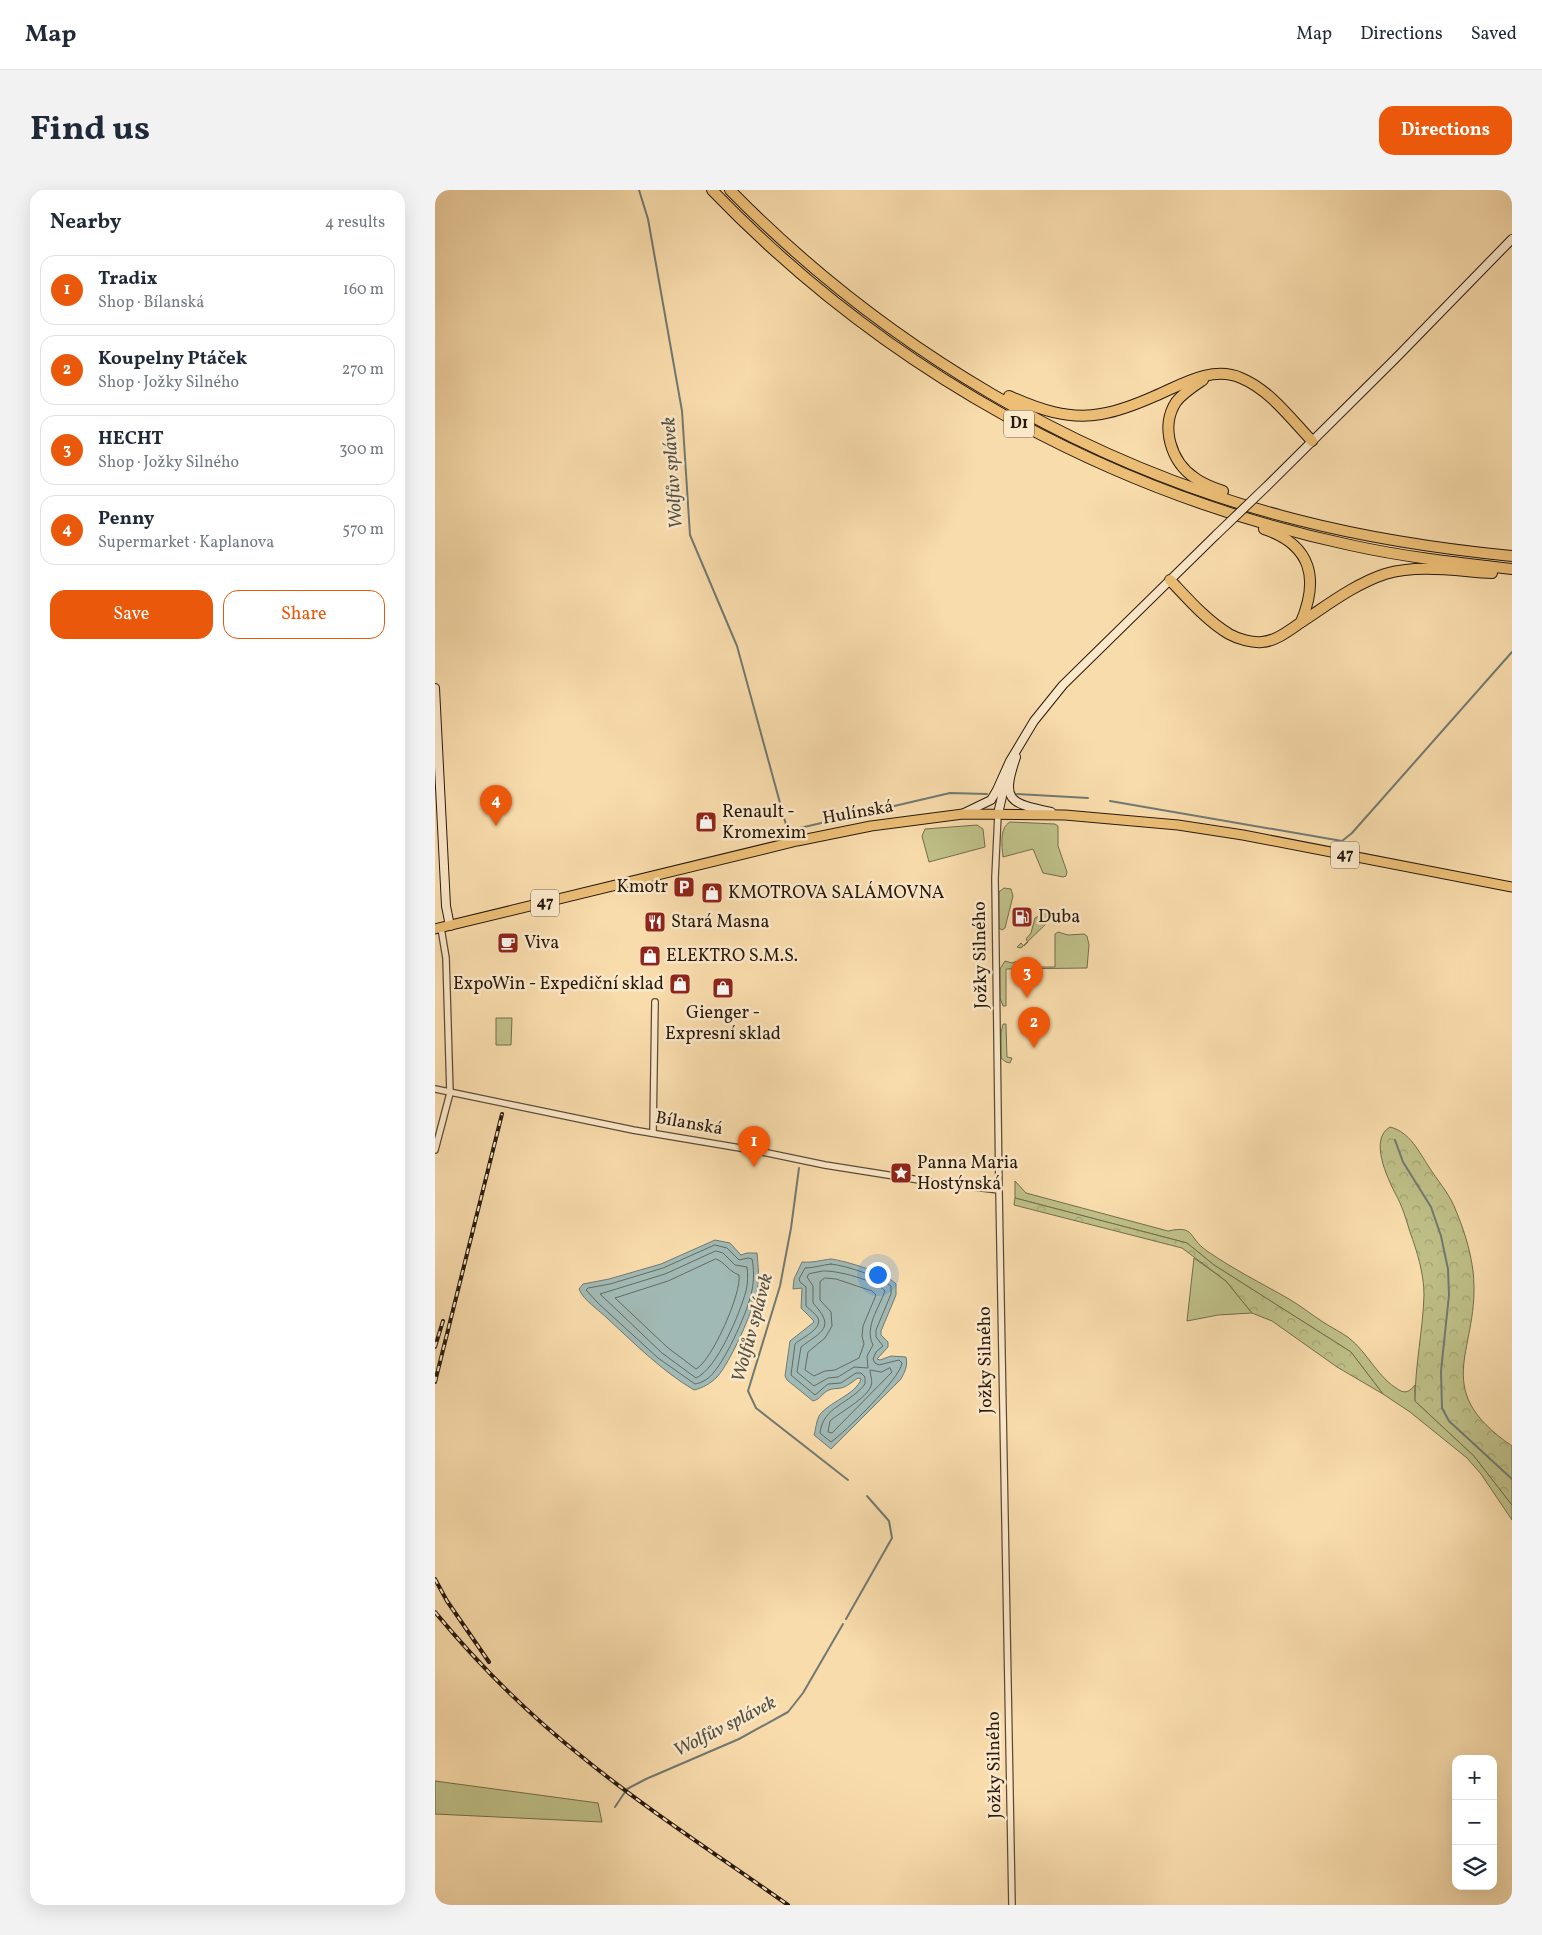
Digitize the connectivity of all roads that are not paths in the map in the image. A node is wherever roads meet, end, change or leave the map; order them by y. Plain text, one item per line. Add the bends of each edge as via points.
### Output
1 (712, 190) edge
2 (730, 190) edge
3 (1512, 239) edge
4 (957, 373) junction
5 (1211, 376) junction
6 (1312, 441) junction
7 (1217, 509) junction
8 (1260, 509) junction
9 (1512, 556) edge
10 (1512, 569) edge
11 (1170, 580) junction
12 (1301, 622) junction
13 (435, 688) edge
14 (1019, 749) junction
15 (963, 814) junction
16 (998, 814) junction
17 (1065, 816) junction
18 (1512, 887) edge
19 (442, 928) edge
20 (655, 1002) dead end
21 (435, 1089) edge
22 (449, 1093) junction
23 (653, 1133) junction
24 (435, 1150) edge
25 (999, 1190) junction
26 (1012, 1905) edge

1 - 7 highway, D1 via 817,288 950,384 1026,428 1131,477
2 - 4 highway, D1 via 757,218 846,295
3 - 6 street
4 - 5 highway via 971,375 1039,409 1086,416 1130,407 1199,377
4 - 8 highway, D1 via 1102,450 1201,490
5 - 6 highway via 1233,375 1256,386
5 - 8 highway, D1 via 1177,401 1168,430 1173,452 1195,479 1246,499
6 - 11 street, bridge
7 - 10 highway, D1 via 1350,545 1407,556
7 - 12 highway, D1 via 1273,532 1298,551 1308,566 1312,583
8 - 9 highway, D1 via 1407,543
10 - 12 highway via 1499,574 1415,568 1398,570 1365,582
11 - 12 highway via 1221,629 1239,639 1263,642 1284,634
11 - 14 street via 1063,685 1046,705
13 - 19 street via 446,903
14 - 15 street via 991,800
14 - 16 street via 1004,785
14 - 17 street via 1009,777 1008,788 1014,801 1022,806
15 - 16 main road, Hulínská / 47
15 - 19 main road, Hulínská / 47 via 889,823 797,841
16 - 17 main road, 47
16 - 25 street, Jožky Silného via 995,878
17 - 18 main road, 47 via 1199,828
19 - 22 street via 446,958
20 - 23 street
21 - 22 street, Bílanská
22 - 23 street, Bílanská
22 - 24 street
23 - 25 street, Bílanská via 884,1175
25 - 26 street, Jožky Silného

